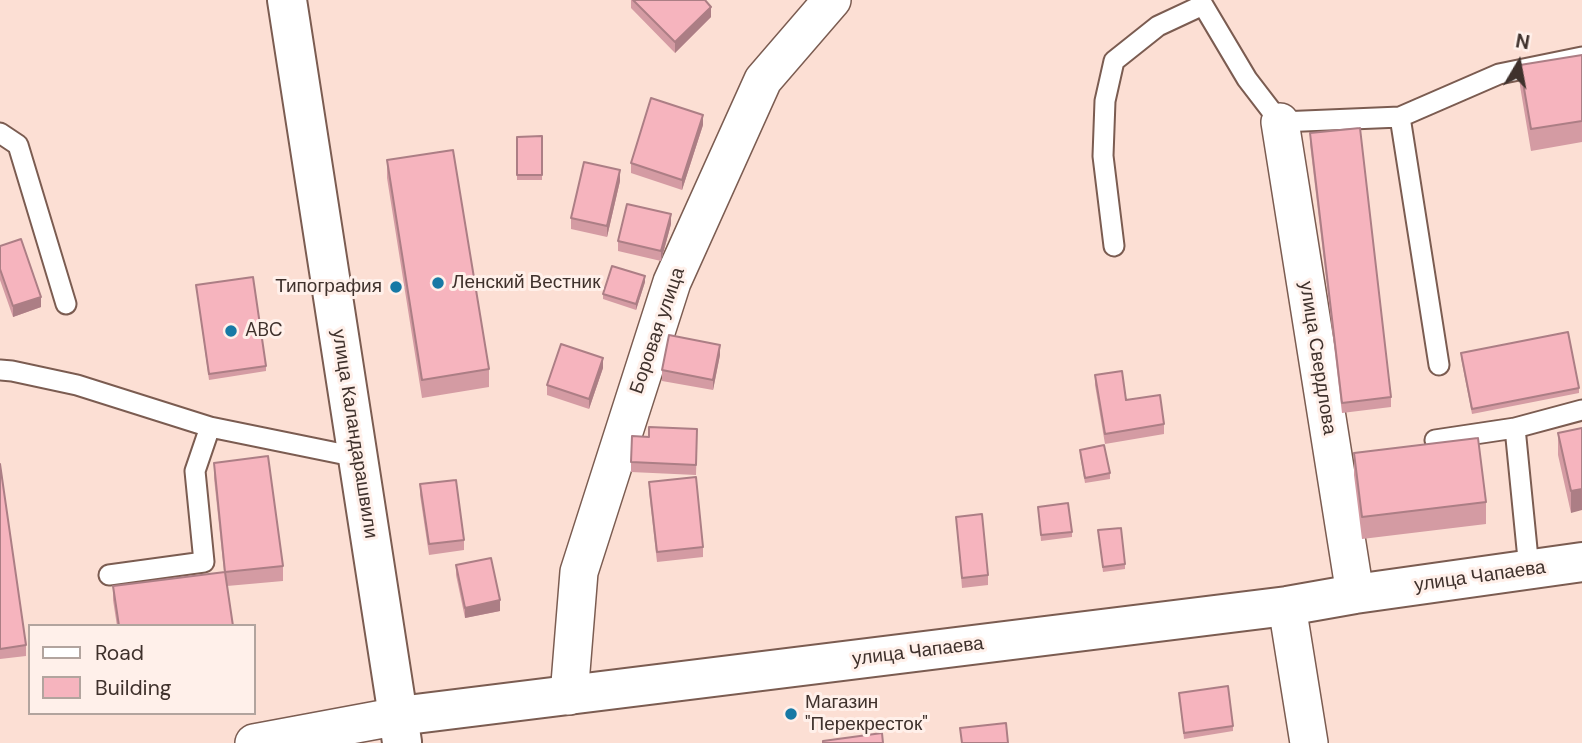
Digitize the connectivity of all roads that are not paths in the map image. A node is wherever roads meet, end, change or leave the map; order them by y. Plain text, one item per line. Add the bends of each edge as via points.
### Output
1 (287, 0) edge
2 (832, 0) edge
3 (1203, 2) edge
4 (1582, 57) edge
5 (1400, 117) junction
6 (1280, 122) junction
7 (0, 133) edge
8 (1114, 246) dead end
9 (66, 304) dead end
10 (1439, 365) dead end
11 (0, 370) edge
12 (1582, 410) edge
13 (210, 427) junction
14 (1515, 428) junction
15 (1436, 440) edge
16 (357, 457) junction
17 (1582, 562) edge
18 (1529, 569) junction
19 (109, 575) dead end
20 (1354, 594) junction
21 (1287, 606) junction
22 (569, 696) junction
23 (401, 730) edge
24 (254, 743) edge
25 (1309, 743) edge

1 - 16 main road, улица Каландарашвили
2 - 22 street, Боровая улица via 762,80 672,282 579,572
3 - 6 lane via 1247,79
3 - 8 lane via 1158,26 1114,61 1105,101 1103,156
4 - 5 lane via 1499,74
5 - 6 lane
5 - 10 lane
6 - 20 street, улица Свердлова
7 - 9 lane via 18,145
11 - 13 lane via 77,385
12 - 14 lane
13 - 16 lane
13 - 19 lane via 195,471 204,562
14 - 15 lane
14 - 18 lane
16 - 23 main road, улица Каландарашвили
17 - 18 main road, улица Чапаева
18 - 20 main road, улица Чапаева
20 - 21 main road, улица Чапаева
21 - 22 main road, улица Чапаева
21 - 25 street
22 - 23 main road, улица Чапаева
23 - 24 street, улица Чапаева

